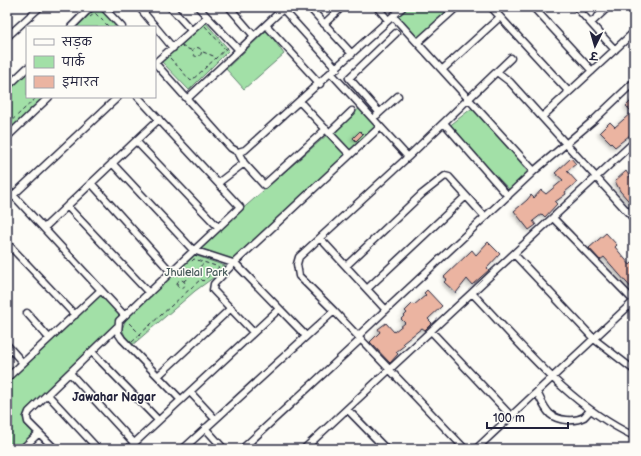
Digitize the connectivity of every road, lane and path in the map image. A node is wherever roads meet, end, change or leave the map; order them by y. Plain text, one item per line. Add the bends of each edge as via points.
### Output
1 (40, 7) edge
2 (90, 7) edge
3 (103, 7) edge
4 (139, 7) edge
5 (170, 7) edge
6 (198, 7) edge
7 (229, 7) edge
8 (308, 7) edge
9 (342, 7) edge
10 (377, 7) edge
11 (404, 7) edge
12 (457, 7) edge
13 (490, 7) edge
14 (533, 7) edge
15 (576, 7) edge
16 (608, 7) edge
17 (284, 8) edge
18 (32, 10) edge
19 (207, 17) junction
20 (500, 17) junction
21 (89, 18) dead end
22 (391, 18) junction
23 (591, 23) junction
24 (324, 24) junction
25 (266, 25) junction
26 (72, 26) edge
27 (108, 26) edge
28 (121, 26) edge
29 (154, 26) edge
30 (205, 26) dead end
31 (156, 28) edge
32 (191, 30) junction
33 (396, 32) dead end
34 (634, 32) edge
35 (254, 36) junction
36 (629, 37) junction
37 (7, 38) edge
38 (418, 42) junction
39 (634, 42) edge
40 (239, 50) junction
41 (615, 50) junction
42 (174, 51) junction
43 (193, 51) junction
44 (202, 52) junction
45 (352, 54) junction
46 (217, 57) junction
47 (511, 58) dead end
48 (156, 62) edge
49 (156, 64) edge
50 (26, 69) edge
51 (337, 69) junction
52 (443, 69) junction
53 (592, 71) junction
54 (497, 72) junction
55 (332, 74) junction
56 (634, 82) edge
57 (320, 84) junction
58 (7, 86) edge
59 (569, 92) junction
60 (398, 96) dead end
61 (36, 98) edge
62 (48, 98) edge
63 (117, 98) edge
64 (139, 98) edge
65 (188, 98) junction
66 (470, 98) junction
67 (300, 102) junction
68 (352, 111) dead end
69 (380, 112) junction
70 (542, 117) junction
71 (7, 118) edge
72 (372, 118) junction
73 (159, 119) junction
74 (10, 122) junction
75 (444, 123) junction
76 (7, 125) edge
77 (380, 127) junction
78 (327, 131) junction
79 (7, 137) edge
80 (136, 141) junction
81 (634, 142) edge
82 (566, 144) junction
83 (238, 152) junction
84 (350, 155) junction
85 (408, 157) junction
86 (112, 163) junction
87 (244, 163) junction
88 (534, 171) junction
89 (596, 178) junction
90 (91, 183) junction
91 (218, 183) junction
92 (13, 195) junction
93 (466, 196) junction
94 (508, 196) junction
95 (7, 201) edge
96 (67, 206) junction
97 (485, 217) junction
98 (553, 218) junction
99 (634, 220) edge
100 (218, 227) junction
101 (44, 228) junction
102 (320, 238) junction
103 (7, 243) edge
104 (193, 250) junction
105 (514, 254) junction
106 (204, 262) junction
107 (189, 263) dead end
108 (234, 263) junction
109 (346, 266) junction
110 (171, 272) junction
111 (184, 281) junction
112 (184, 287) junction
113 (367, 289) junction
114 (101, 290) junction
115 (187, 291) junction
116 (472, 293) junction
117 (149, 294) junction
118 (634, 301) edge
119 (231, 308) junction
120 (279, 309) junction
121 (386, 310) junction
122 (334, 311) junction
123 (28, 314) dead end
124 (75, 315) junction
125 (124, 315) junction
126 (129, 323) dead end
127 (117, 327) junction
128 (431, 331) junction
129 (254, 332) junction
130 (140, 334) junction
131 (306, 336) junction
132 (49, 338) junction
133 (360, 338) junction
134 (594, 339) junction
135 (7, 345) edge
136 (128, 345) junction
137 (92, 352) junction
138 (23, 363) junction
139 (390, 369) junction
140 (634, 370) edge
141 (70, 373) junction
142 (158, 376) junction
143 (7, 378) edge
144 (552, 378) junction
145 (190, 392) junction
146 (537, 392) junction
147 (48, 395) junction
148 (181, 400) junction
149 (347, 409) junction
150 (590, 410) junction
151 (511, 416) junction
152 (158, 420) junction
153 (214, 420) junction
154 (206, 428) junction
155 (39, 433) junction
156 (634, 436) edge
157 (134, 443) junction
158 (306, 448) edge
159 (22, 449) edge
160 (55, 449) edge
161 (98, 449) edge
162 (128, 449) edge
163 (184, 449) edge
164 (224, 449) edge
165 (242, 449) edge
166 (386, 449) edge
167 (464, 449) edge
168 (476, 449) edge

1 - 18 street
2 - 26 street
3 - 28 street
4 - 29 street
5 - 32 street
6 - 19 street
7 - 35 street
8 - 24 street
9 - 24 street
10 - 22 street
11 - 22 street
12 - 38 street
13 - 20 street
14 - 53 street
15 - 23 street
16 - 23 street
17 - 25 street
17 - 51 street
18 - 37 street
19 - 32 street
19 - 40 street
20 - 52 street
20 - 59 street
21 - 27 path via 95,13
22 - 38 street
22 - 45 street
23 - 41 street
24 - 45 street
25 - 35 street
25 - 57 street
30 - 46 path via 226,49
31 - 42 street
32 - 42 street
33 - 69 street via 349,78
34 - 36 street
35 - 40 street
36 - 39 street
36 - 41 street
38 - 52 street
40 - 65 street
41 - 53 street
42 - 43 path via 182,46
42 - 46 path via 169,59 191,81
42 - 48 street
43 - 44 path via 197,48
43 - 44 path via 197,57 201,56
44 - 46 path
45 - 51 street
47 - 54 street
49 - 65 street
50 - 58 street
51 - 55 street
52 - 66 street
53 - 59 street
54 - 66 street
54 - 70 street via 510,82
55 - 57 street
55 - 72 street
56 - 82 street
57 - 67 street
59 - 70 street
60 - 69 street
61 - 74 path
62 - 79 street
63 - 92 street
64 - 73 street
65 - 83 street via 231,148
66 - 75 street
66 - 88 street
67 - 78 street
67 - 83 street via 245,150
68 - 78 street
69 - 72 street
70 - 82 street
71 - 74 path
72 - 77 street
73 - 80 street
73 - 91 street
74 - 76 path
75 - 85 street
75 - 94 street
77 - 84 street
77 - 85 street
78 - 84 street
78 - 87 street via 264,185
80 - 86 street
80 - 100 street
81 - 89 street
82 - 88 street
82 - 89 street
83 - 87 street
84 - 108 street
85 - 102 street
86 - 90 street
86 - 104 street
87 - 91 street
88 - 94 street
89 - 98 street
89 - 99 street
90 - 96 street
90 - 110 street
91 - 100 street via 240,206
92 - 95 street
92 - 101 street
93 - 97 street
93 - 109 street via 449,177 441,178
93 - 113 street
94 - 97 street
96 - 101 street
96 - 117 street
97 - 121 street
98 - 105 street
98 - 118 street
100 - 104 street
101 - 114 street
102 - 109 street
102 - 122 street via 299,257 297,271
103 - 124 street
104 - 108 street
104 - 110 street
105 - 116 street
105 - 134 street
106 - 107 path via 194,259
106 - 111 path
106 - 115 path via 219,267
108 - 119 street via 213,287
108 - 120 street
109 - 113 street
110 - 117 street
111 - 112 path
111 - 112 path via 180,280 177,283 179,287
112 - 115 path
113 - 121 street
114 - 124 street
114 - 125 street
115 - 130 path
116 - 128 street
116 - 144 street
117 - 125 street
118 - 134 street
119 - 129 street
119 - 142 street
120 - 129 street
120 - 131 street
121 - 133 street
122 - 131 street
122 - 133 street
123 - 132 street
124 - 132 street
125 - 127 street
126 - 130 path
127 - 136 street via 118,333
127 - 137 street
128 - 139 street
128 - 151 street
129 - 145 street
130 - 136 path
131 - 153 street
132 - 138 street
133 - 139 street
133 - 165 street
134 - 140 street
134 - 144 street
135 - 138 street
136 - 142 street
137 - 141 street
137 - 152 street
138 - 143 street
139 - 149 street
139 - 167 street
141 - 147 street
141 - 157 street
142 - 148 street
144 - 146 street
144 - 150 street
145 - 148 street
145 - 153 street
146 - 150 street via 551,415 559,419 584,417
146 - 151 street
147 - 155 street via 29,412 27,417 28,422
147 - 161 street
148 - 152 street
149 - 158 street
149 - 166 street
150 - 156 street
151 - 168 street
152 - 157 street
153 - 154 street
154 - 163 street
154 - 164 street
155 - 159 street
155 - 160 street
157 - 162 street

